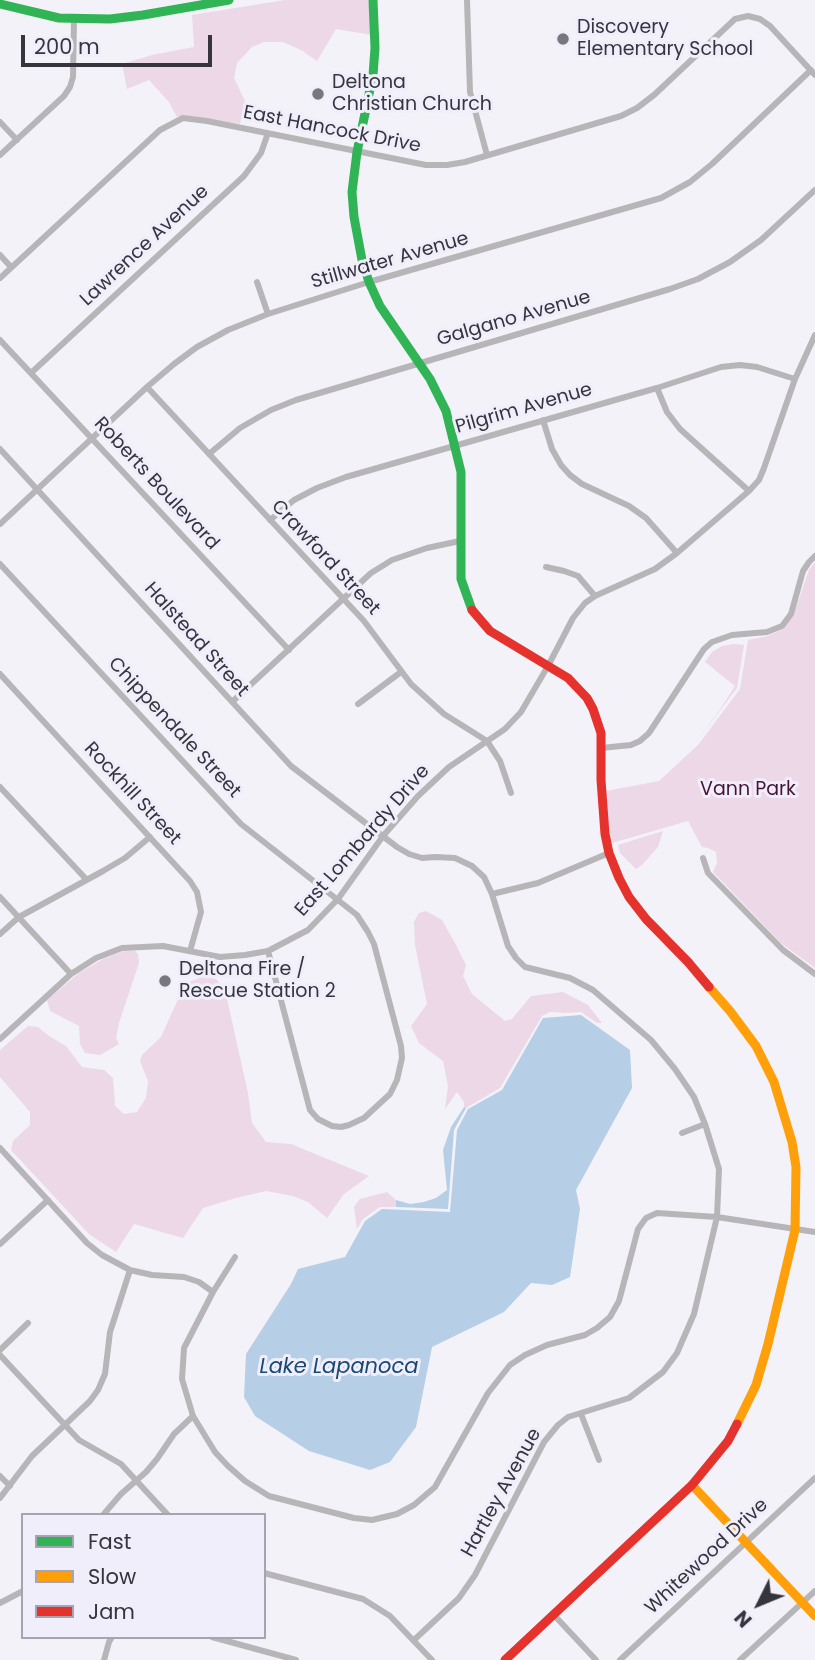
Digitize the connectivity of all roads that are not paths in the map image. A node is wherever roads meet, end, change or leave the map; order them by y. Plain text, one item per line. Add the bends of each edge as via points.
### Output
1 (229, 0) edge
2 (373, 0) edge
3 (467, 0) edge
4 (0, 4) edge
5 (187, 4) edge
6 (74, 19) junction
7 (813, 72) edge
8 (0, 122) edge
9 (268, 134) junction
10 (17, 140) junction
11 (357, 152) junction
12 (0, 155) edge
13 (487, 155) junction
14 (815, 190) edge
15 (0, 255) edge
16 (11, 267) junction
17 (0, 278) edge
18 (257, 282) dead end
19 (369, 282) junction
20 (268, 314) junction
21 (815, 335) edge
22 (0, 340) edge
23 (420, 362) junction
24 (31, 373) junction
25 (795, 379) junction
26 (147, 387) junction
27 (657, 388) junction
28 (543, 420) junction
29 (92, 438) junction
30 (456, 445) junction
31 (0, 449) edge
32 (209, 454) junction
33 (37, 489) junction
34 (749, 491) junction
35 (270, 520) junction
36 (0, 524) edge
37 (460, 541) junction
38 (677, 553) junction
39 (815, 556) edge
40 (0, 564) edge
41 (546, 567) dead end
42 (595, 596) junction
43 (343, 599) junction
44 (289, 650) junction
45 (548, 666) junction
46 (401, 672) junction
47 (0, 674) edge
48 (232, 702) junction
49 (358, 704) dead end
50 (487, 741) junction
51 (601, 748) junction
52 (0, 787) edge
53 (510, 793) dead end
54 (383, 836) junction
55 (150, 837) junction
56 (608, 853) junction
57 (703, 858) dead end
58 (86, 879) junction
59 (492, 894) junction
60 (0, 897) edge
61 (338, 899) junction
62 (19, 917) junction
63 (0, 934) edge
64 (190, 951) junction
65 (268, 951) junction
66 (71, 974) junction
67 (815, 974) edge
68 (0, 1039) edge
69 (705, 1124) junction
70 (682, 1133) dead end
71 (0, 1148) edge
72 (48, 1200) junction
73 (717, 1217) junction
74 (795, 1230) junction
75 (815, 1232) edge
76 (0, 1244) edge
77 (235, 1257) dead end
78 (130, 1270) junction
79 (213, 1292) junction
80 (28, 1323) dead end
81 (0, 1352) edge
82 (581, 1414) junction
83 (193, 1416) junction
84 (65, 1425) junction
85 (599, 1460) dead end
86 (0, 1476) edge
87 (815, 1478) edge
88 (136, 1479) junction
89 (692, 1485) junction
90 (10, 1486) junction
91 (0, 1498) edge
92 (105, 1513) edge
93 (166, 1513) edge
94 (746, 1542) junction
95 (266, 1574) edge
96 (815, 1591) edge
97 (21, 1592) edge
98 (0, 1602) edge
99 (802, 1603) junction
100 (553, 1614) junction
101 (815, 1616) edge
102 (110, 1639) edge
103 (219, 1639) edge
104 (414, 1640) junction
105 (104, 1660) edge
106 (296, 1660) edge
107 (432, 1660) edge
108 (505, 1660) edge
109 (596, 1660) edge
110 (620, 1660) edge
111 (740, 1660) edge

1 - 5 street
2 - 11 street via 373,75
3 - 13 street via 470,92
4 - 6 street
5 - 6 street via 143,15
6 - 10 street via 70,87
7 - 13 street, East Hancock Drive via 760,19 735,19 637,108
7 - 19 street, Stillwater Avenue via 712,164 661,198
8 - 10 street
9 - 11 street, East Hancock Drive
9 - 16 street, East Hancock Drive via 183,118 171,123
9 - 24 street, Lawrence Avenue via 244,176
10 - 12 street
11 - 13 street, East Hancock Drive via 426,165
11 - 19 street via 354,217
14 - 23 street, Galgano Avenue via 761,240 698,279
15 - 16 street
16 - 17 street, East Hancock Drive
18 - 20 street
19 - 20 street, Stillwater Avenue
19 - 23 street via 380,306
20 - 26 street, Stillwater Avenue via 197,347
21 - 25 street, East Lombardy Drive
22 - 24 street, Roberts Boulevard
23 - 30 street via 446,411
23 - 32 street, Galgano Avenue via 271,410
24 - 29 street, Roberts Boulevard
25 - 27 street, Pilgrim Avenue via 740,365
25 - 34 street, East Lombardy Drive via 764,468
26 - 29 street, Stillwater Avenue
26 - 32 street, Crawford Street
27 - 28 street, Pilgrim Avenue
27 - 34 street via 680,429
28 - 30 street, Pilgrim Avenue
28 - 38 street via 552,449 570,475 646,518
29 - 33 street, Stillwater Avenue
29 - 44 street, Roberts Boulevard
30 - 35 street, Pilgrim Avenue via 317,488
30 - 37 street via 461,472
31 - 33 street, Halstead Street
32 - 35 street, Crawford Street
33 - 36 street, Stillwater Avenue
33 - 48 street, Halstead Street
34 - 38 street, East Lombardy Drive
35 - 43 street, Crawford Street
37 - 43 street via 393,559
37 - 45 street via 461,579 471,608 490,631
38 - 42 street, East Lombardy Drive via 655,569
39 - 51 street via 803,571 782,626 712,642 649,733 631,745
40 - 61 street, Chippendale Street via 241,824
41 - 42 street via 578,576
42 - 45 street, East Lombardy Drive via 573,618
43 - 44 street
43 - 46 street, Crawford Street
44 - 48 street
45 - 50 street, East Lombardy Drive via 521,712
45 - 51 street via 587,698 601,733
46 - 49 street
46 - 50 street, Crawford Street via 424,698
47 - 55 street, Rockhill Street
48 - 54 street, Halstead Street via 291,766
50 - 53 street via 500,761
50 - 54 street, East Lombardy Drive via 441,774
51 - 56 street
52 - 58 street
54 - 59 street, Hartley Avenue via 409,854 455,858 472,866
54 - 61 street, East Lombardy Drive
55 - 58 street via 125,858
55 - 64 street, Rockhill Street via 197,892 201,912
56 - 59 street via 538,883
56 - 74 street via 629,897 730,1011 756,1046 774,1082 796,1167
57 - 67 street via 708,873 783,950
58 - 62 street
59 - 69 street, Hartley Avenue via 516,958 525,967 570,978 593,990 651,1040 694,1097
60 - 62 street
61 - 65 street, East Lombardy Drive via 308,930
61 - 65 street, Chippendale Street via 368,932 401,1046 397,1080 390,1094 364,1118 332,1126 310,1110
62 - 63 street
62 - 66 street
64 - 65 street, East Lombardy Drive via 220,957
64 - 66 street, East Lombardy Drive via 163,946 122,948
66 - 68 street, East Lombardy Drive
69 - 70 street
69 - 73 street, Hartley Avenue via 719,1169
71 - 72 street
72 - 76 street
72 - 78 street via 102,1255
73 - 74 street
73 - 82 street, Hartley Avenue via 694,1314 677,1353 663,1372 629,1398
73 - 83 street via 657,1213 646,1218 638,1229 619,1301 610,1317 585,1335 547,1345 510,1365 488,1393 435,1487 397,1514 372,1520 354,1518 269,1496 228,1466
74 - 75 street
74 - 89 street via 756,1385 728,1441
77 - 79 street
78 - 79 street via 184,1277
78 - 84 street via 110,1332 105,1374 90,1401
79 - 83 street via 184,1348 182,1379
80 - 81 street
81 - 84 street
82 - 85 street
82 - 104 street, Hartley Avenue via 568,1417 544,1442 475,1575 459,1598
83 - 88 street
84 - 88 street
84 - 90 street via 32,1456
86 - 90 street
87 - 94 street, Whitewood Drive
88 - 92 street
88 - 93 street
89 - 94 street
89 - 100 street
90 - 91 street
94 - 99 street
94 - 110 street, Whitewood Drive
95 - 104 street via 363,1599 390,1616
96 - 99 street
97 - 98 street
99 - 101 street
99 - 111 street
100 - 108 street
100 - 109 street
102 - 105 street
103 - 106 street
104 - 107 street

